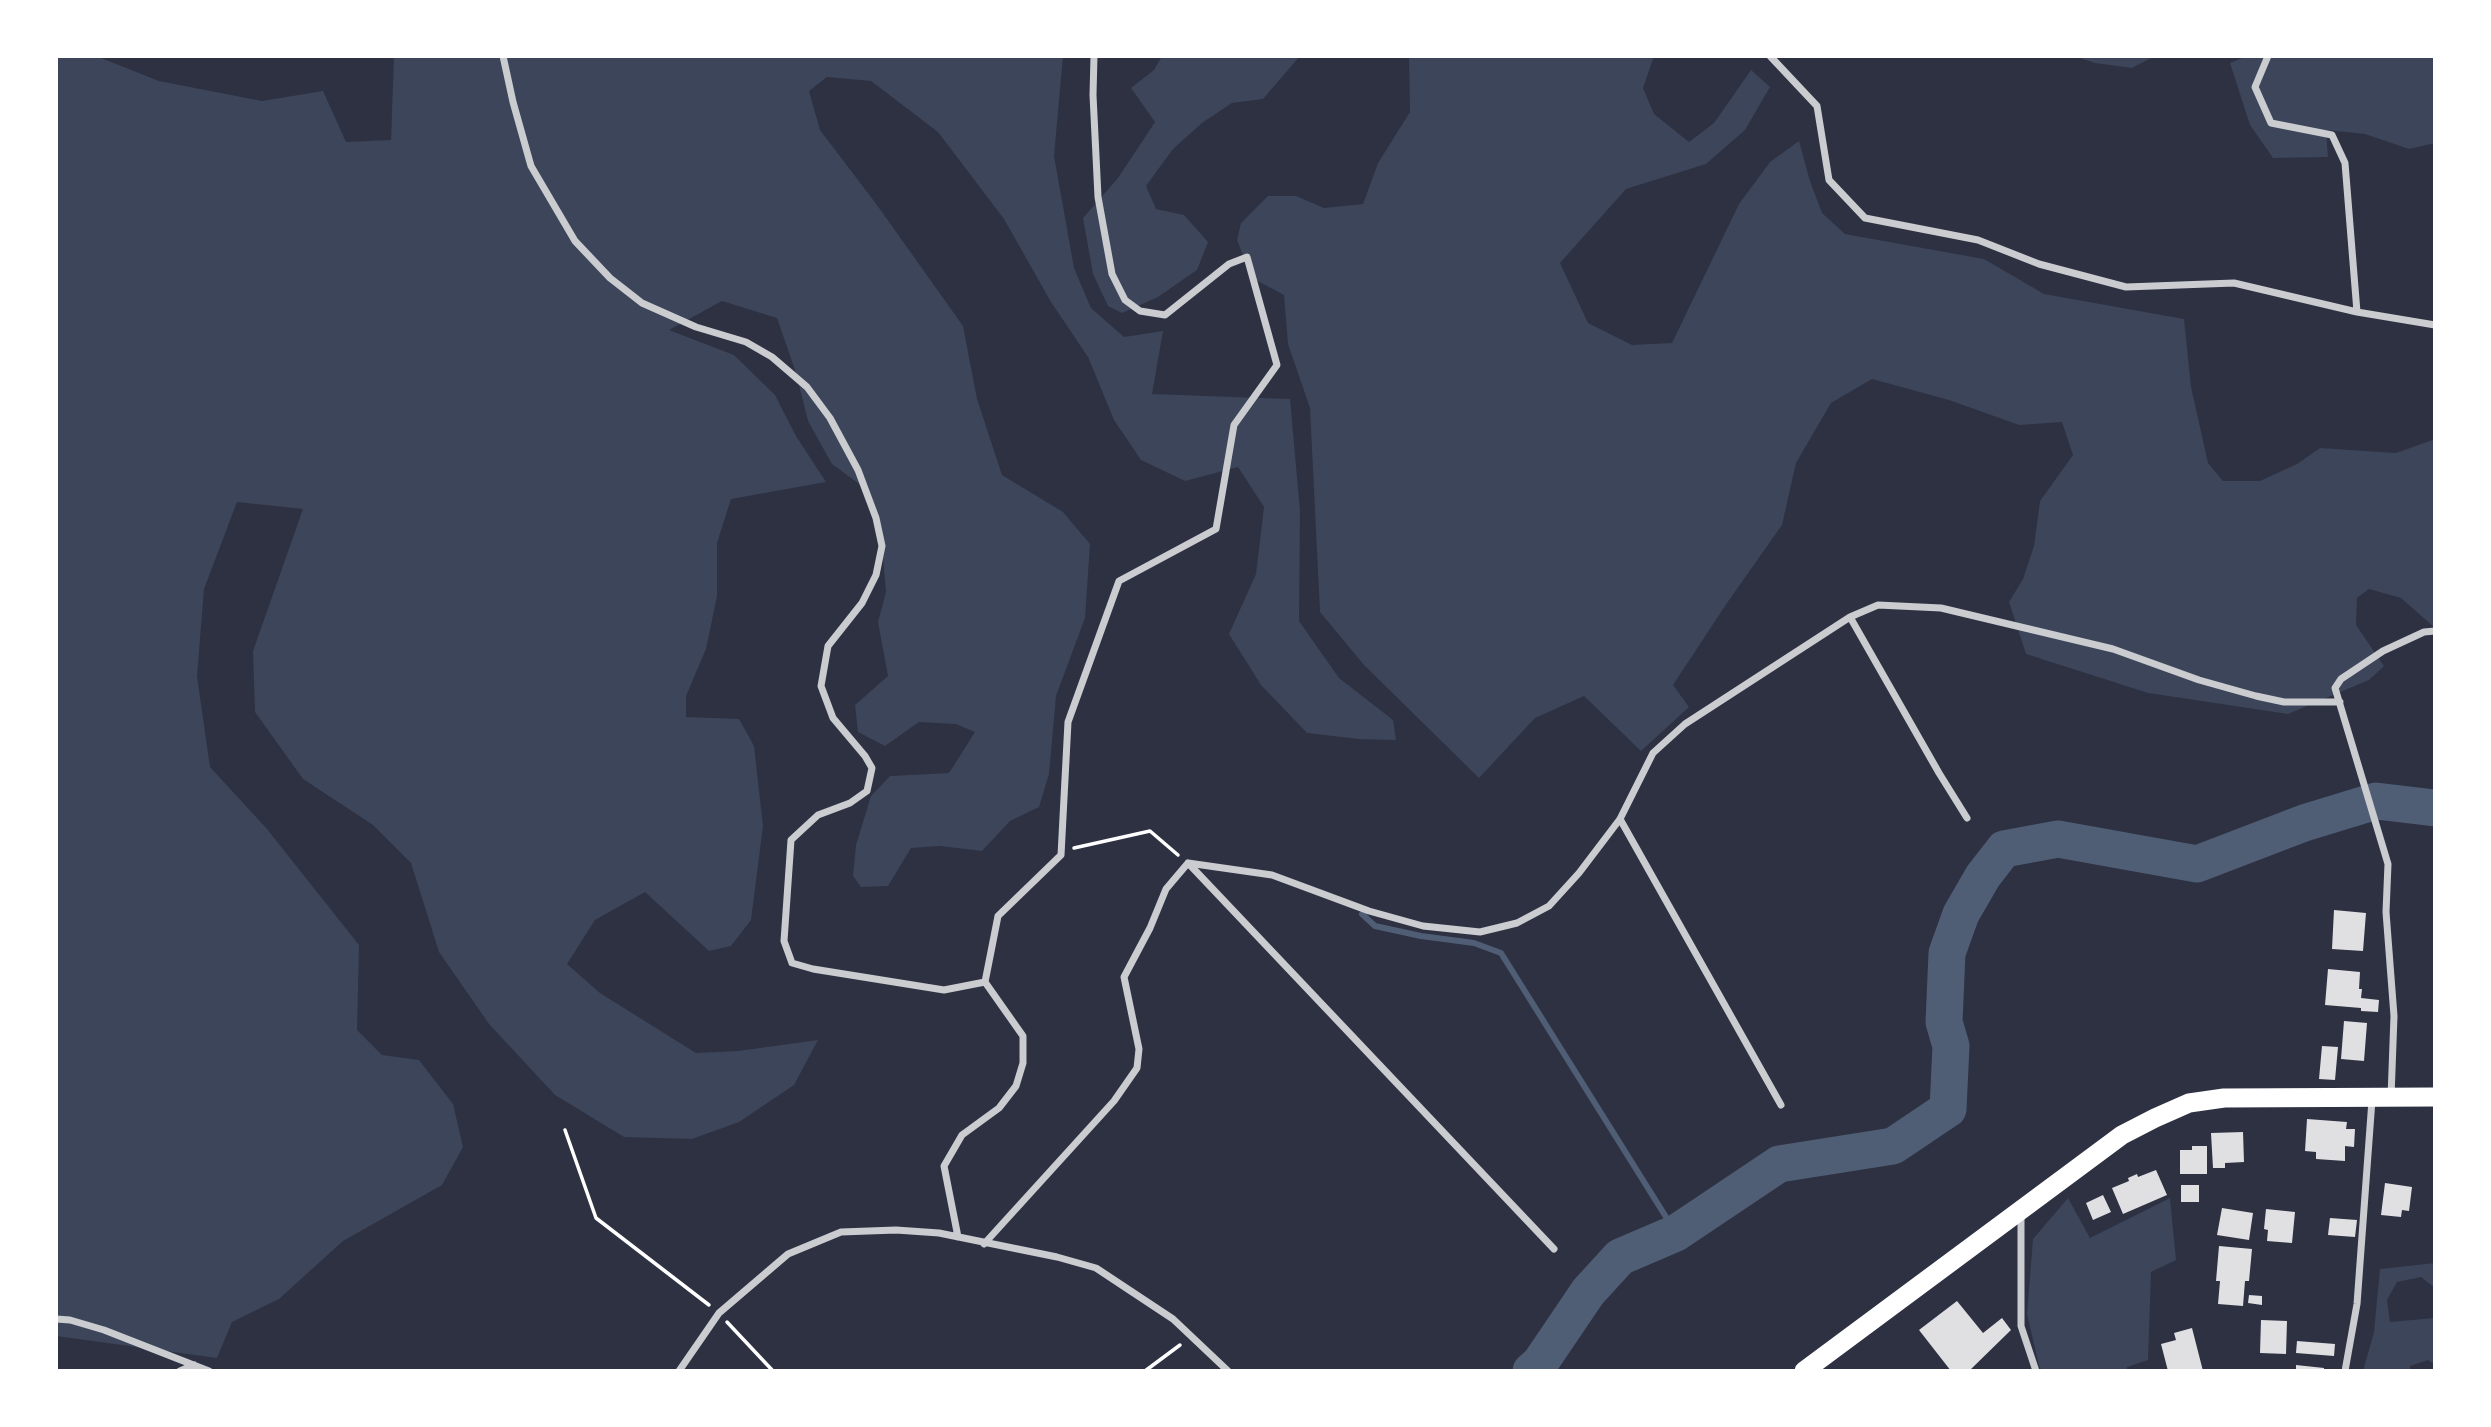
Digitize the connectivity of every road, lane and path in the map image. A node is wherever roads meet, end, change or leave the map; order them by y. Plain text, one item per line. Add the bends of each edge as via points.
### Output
1 (503, 56) edge
2 (1094, 56) edge
3 (1770, 56) edge
4 (2268, 56) edge
5 (2357, 312) junction
6 (2435, 325) edge
7 (1850, 617) junction
8 (2435, 631) edge
9 (2340, 702) junction
10 (1967, 818) dead end
11 (1620, 819) junction
12 (1062, 852) junction
13 (1188, 863) junction
14 (985, 982) junction
15 (2381, 1097) junction
16 (2435, 1097) edge
17 (1781, 1105) dead end
18 (565, 1130) dead end
19 (2021, 1209) junction
20 (958, 1237) junction
21 (984, 1244) junction
22 (1554, 1249) dead end
23 (719, 1313) junction
24 (56, 1319) edge
25 (1192, 1336) junction
26 (194, 1365) junction
27 (180, 1371) edge
28 (209, 1371) edge
29 (680, 1371) edge
30 (773, 1371) edge
31 (1146, 1371) edge
32 (1228, 1371) edge
33 (1804, 1371) edge
34 (2036, 1371) edge
35 (2345, 1371) edge

1 - 14 street via 531,166 575,242 642,303 696,327 746,342 807,387 831,418 876,518 882,546 876,575 862,603 828,646 821,686 833,718 872,768 867,791 818,815 791,840 784,941 792,963 944,990
2 - 12 street via 1098,197 1112,274 1125,300 1140,310 1165,315 1229,264 1247,257 1277,365 1234,425 1216,528 1119,580 1068,722
3 - 5 street via 1816,106 1829,180 1865,218 1978,240 2039,264 2126,288 2234,283
4 - 5 street via 2255,87 2271,123 2332,135 2345,163
5 - 6 street
7 - 9 street via 1878,605 1941,608 2113,649 2256,696 2284,702
7 - 10 street
7 - 11 street via 1685,724 1653,753
8 - 9 street via 2407,639 2348,674 2336,688
9 - 15 street via 2388,864 2386,912 2394,1016
11 - 13 street via 1549,906 1517,923 1480,932 1423,926 1272,875
11 - 17 street
12 - 13 path via 1150,831
12 - 14 street via 998,916
13 - 21 street via 1166,889 1124,977 1139,1049 1137,1068 1114,1101
13 - 22 street
14 - 20 street via 1023,1036 1023,1063 1016,1086 999,1108 962,1135 944,1166
15 - 16 highway
15 - 19 highway via 2264,1096 2189,1103 2122,1135
15 - 35 street
18 - 23 path via 596,1217
19 - 33 highway
19 - 34 street via 2021,1326
20 - 21 street
20 - 23 street via 896,1230 841,1232 788,1254
21 - 25 street via 1097,1268 1173,1318
23 - 29 street
23 - 30 path
24 - 26 street via 104,1330
25 - 31 path
25 - 32 street
26 - 27 street
26 - 28 street

